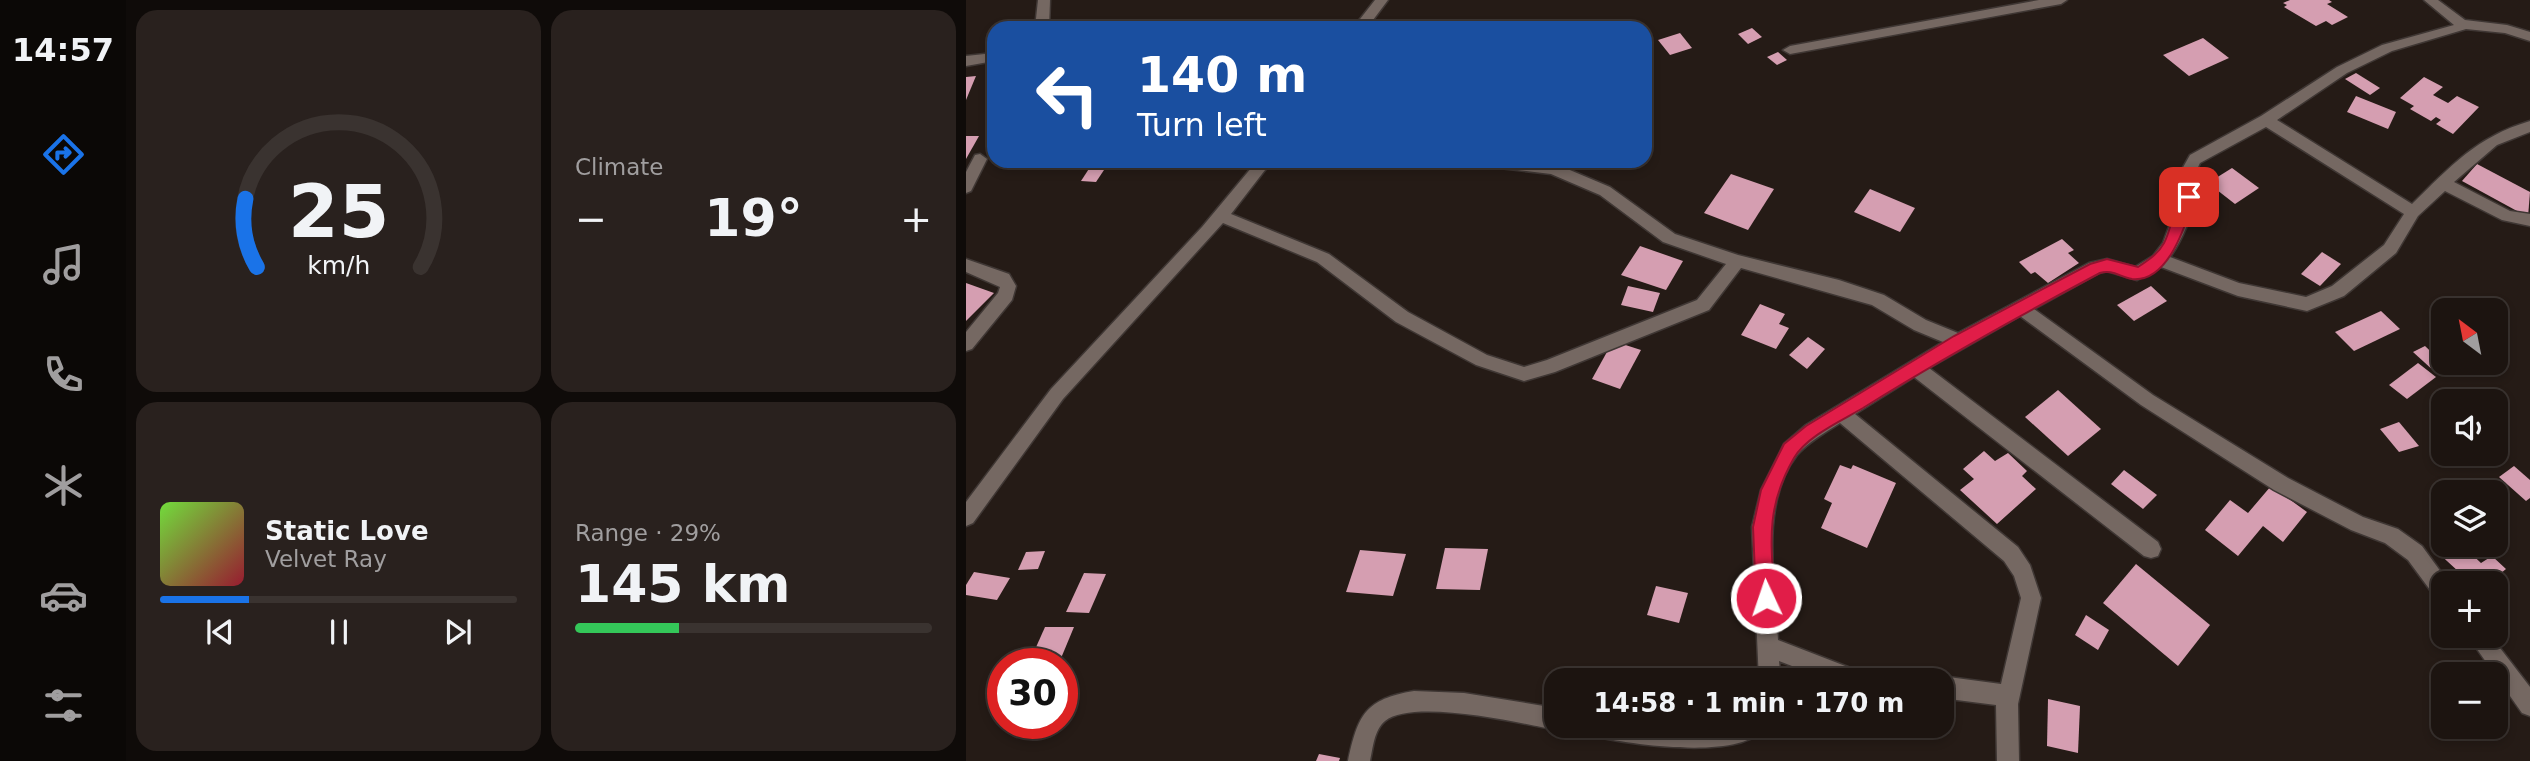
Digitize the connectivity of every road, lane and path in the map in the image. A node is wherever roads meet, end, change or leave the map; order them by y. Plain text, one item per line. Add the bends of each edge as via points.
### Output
1 (1044, 0) edge
2 (1382, 0) edge
3 (2061, 0) edge
4 (2430, 0) edge
5 (1042, 21) edge
6 (1364, 21) edge
7 (2462, 24) junction
8 (2530, 37) edge
9 (1790, 50) dead end
10 (987, 58) edge
11 (966, 61) edge
12 (2266, 120) junction
13 (2530, 126) edge
14 (980, 159) dead end
15 (1259, 168) edge
16 (1544, 168) edge
17 (2443, 183) junction
18 (966, 187) edge
19 (2413, 212) junction
20 (1221, 215) junction
21 (2530, 220) edge
22 (2159, 260) junction
23 (1737, 261) junction
24 (966, 265) edge
25 (2021, 308) junction
26 (1959, 341) junction
27 (966, 344) edge
28 (1915, 368) junction
29 (1841, 413) junction
30 (966, 517) edge
31 (2151, 549) dead end
32 (2431, 575) edge
33 (1768, 646) junction
34 (2487, 648) edge
35 (1769, 668) edge
36 (1825, 668) edge
37 (1954, 689) edge
38 (2009, 696) junction
39 (2530, 705) edge
40 (1544, 717) edge
41 (1666, 738) edge
42 (1738, 738) edge
43 (1359, 761) edge
44 (2008, 761) edge

1 - 5 street
2 - 6 street
3 - 9 street
4 - 7 street
7 - 8 street via 2507,29
7 - 12 street via 2459,29 2387,48 2342,70
10 - 11 street
12 - 19 street
12 - 22 street via 2195,159 2190,166 2189,197
13 - 17 street via 2492,141
14 - 18 street
15 - 20 street
16 - 23 street via 1605,191 1669,238
17 - 19 street
17 - 21 street via 2507,216
19 - 22 street via 2390,248 2338,291 2307,304 2238,289
20 - 23 street via 1323,258 1402,317 1482,360 1524,374 1703,305
20 - 30 street via 1057,394
22 - 25 street via 2137,274 2101,265
23 - 26 street via 1878,300
24 - 27 street via 1003,279 1008,286 1006,295
25 - 26 street
25 - 32 street via 2147,400 2281,484 2391,536 2414,553
26 - 28 street
28 - 29 street
28 - 31 street
29 - 33 street via 1790,450 1770,490 1762,527
29 - 38 street via 2011,554 2023,572 2031,598
33 - 35 street
33 - 36 street
34 - 39 street
37 - 38 street
38 - 44 street
40 - 43 street via 1474,705 1390,704 1367,729
41 - 42 street via 1707,745

